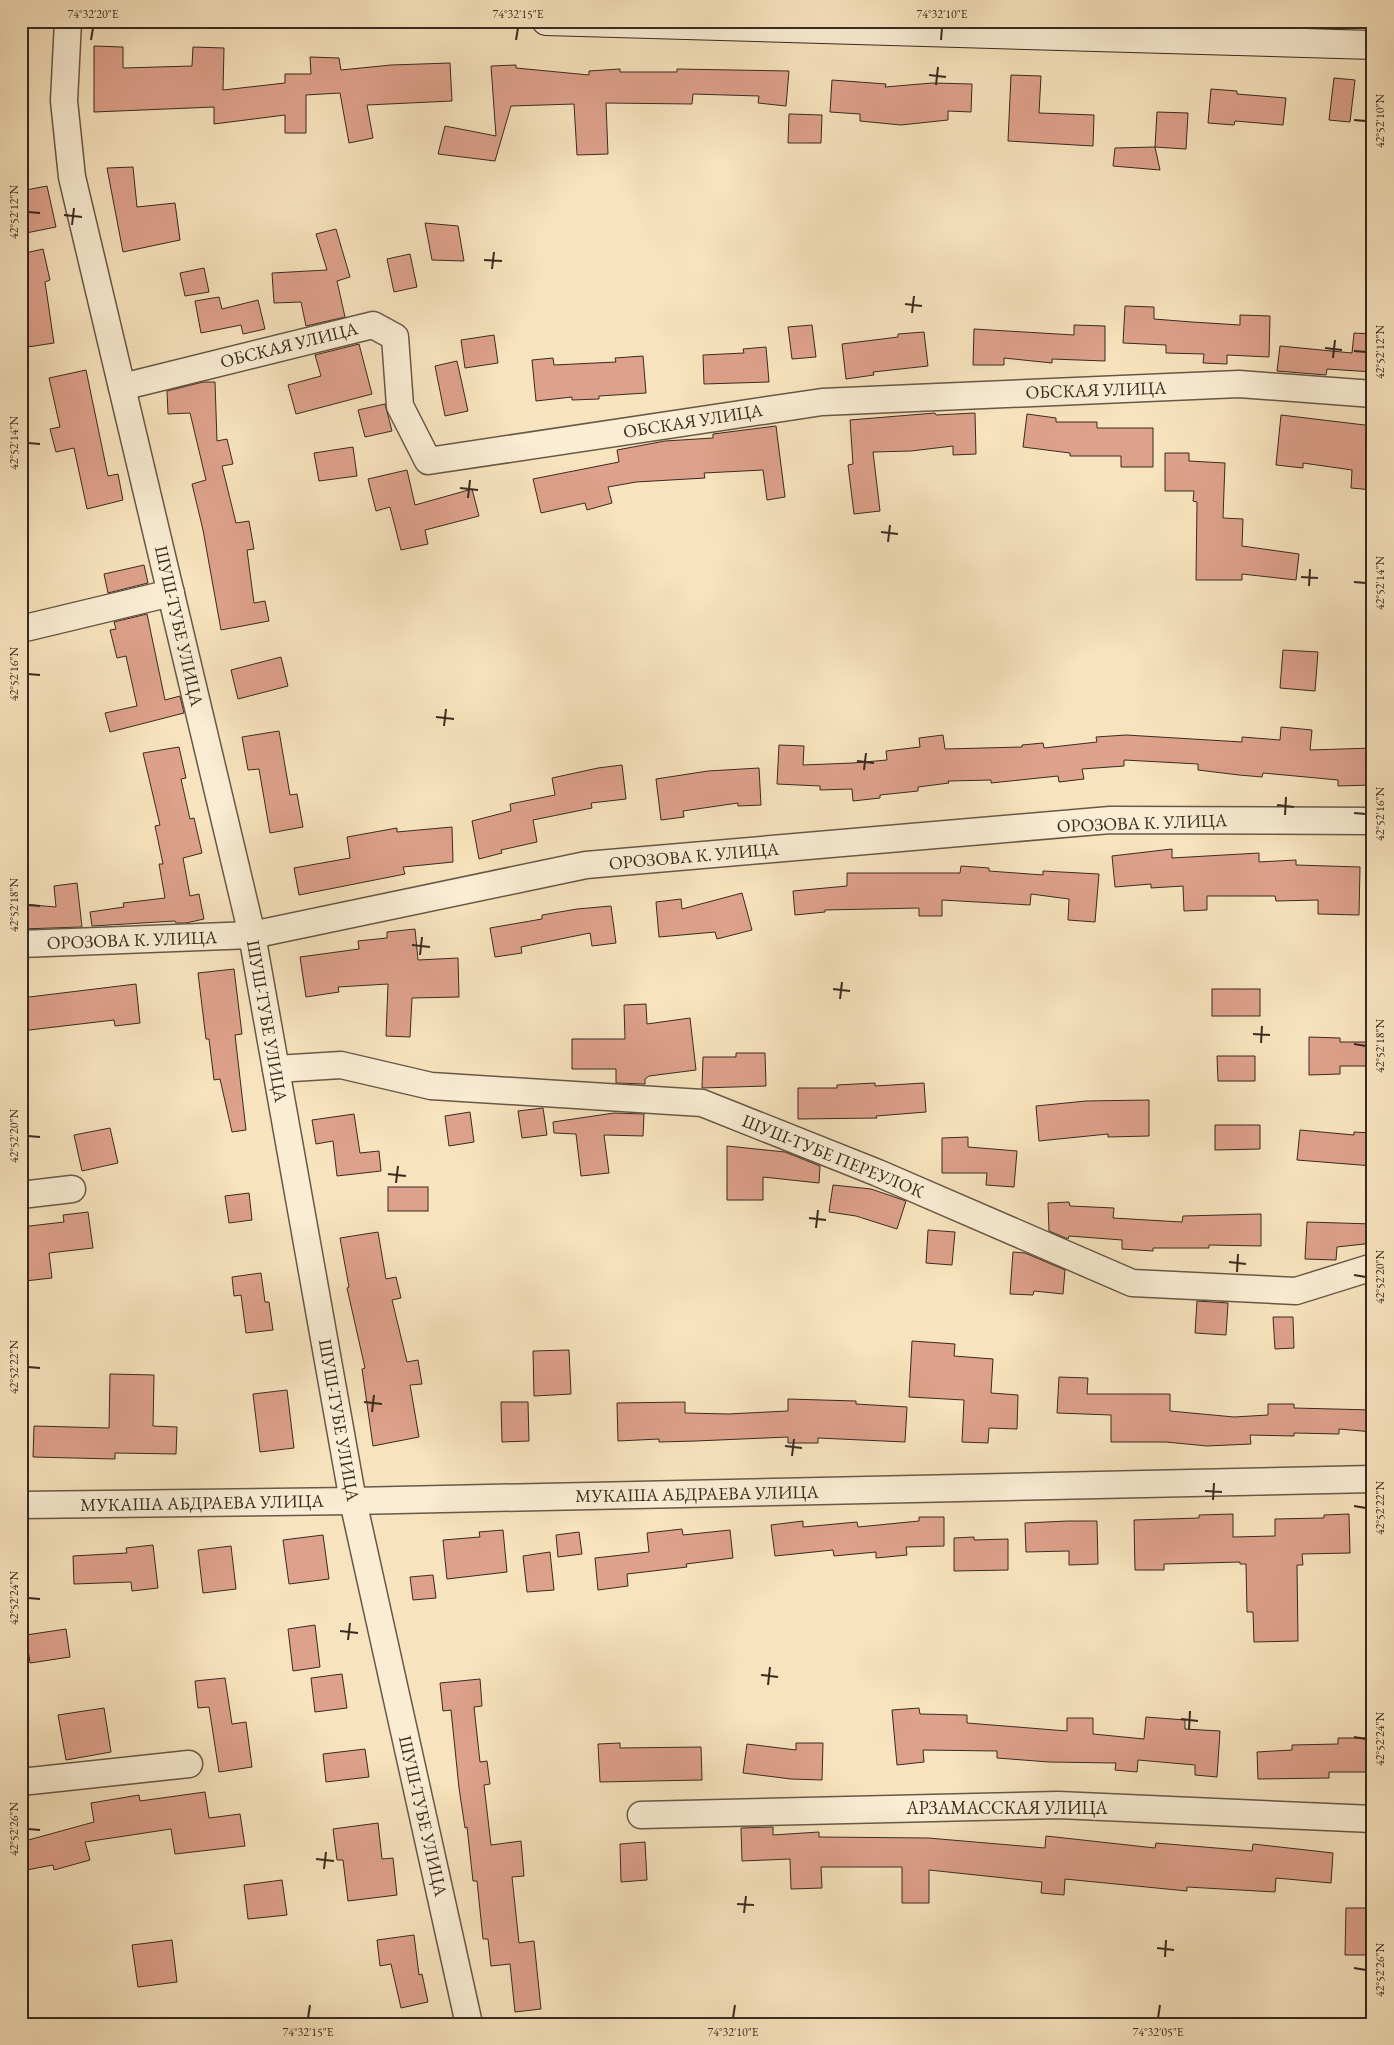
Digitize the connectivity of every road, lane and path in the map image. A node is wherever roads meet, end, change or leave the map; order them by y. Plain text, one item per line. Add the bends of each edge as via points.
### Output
1 (68, 21) edge
2 (546, 21) edge
3 (1373, 45) edge
4 (122, 387) junction
5 (1373, 394) edge
6 (171, 593) junction
7 (21, 629) edge
8 (1373, 821) edge
9 (252, 935) junction
10 (21, 944) edge
11 (276, 1069) junction
12 (72, 1189) dead end
13 (21, 1195) edge
14 (1373, 1267) edge
15 (1373, 1479) edge
16 (353, 1501) junction
17 (21, 1505) edge
18 (188, 1764) dead end
19 (21, 1782) edge
20 (641, 1815) dead end
21 (1373, 1819) edge
22 (469, 2024) edge

1 - 4 street, ШУШ-ТУБЕ УЛИЦА via 64,101 72,177
2 - 3 street
4 - 5 street, ОБСКАЯ УЛИЦА via 372,325 395,337 400,406 428,461 822,402 1238,384
4 - 6 street, ШУШ-ТУБЕ УЛИЦА
6 - 7 street
6 - 9 street, ШУШ-ТУБЕ УЛИЦА
8 - 9 street, ОРОЗОВА К. УЛИЦА via 1110,820 586,866
9 - 10 street, ОРОЗОВА К. УЛИЦА
9 - 11 street, ШУШ-ТУБЕ УЛИЦА
11 - 14 street, ШУШ-ТУБЕ ПЕРЕУЛОК via 341,1065 430,1086 702,1104 878,1173 1132,1283 1296,1291
11 - 16 street, ШУШ-ТУБЕ УЛИЦА
12 - 13 street
15 - 16 street, МУКАША АБДРАЕВА УЛИЦА
16 - 17 street, МУКАША АБДРАЕВА УЛИЦА
16 - 22 street, ШУШ-ТУБЕ УЛИЦА
18 - 19 street
20 - 21 street, АРЗАМАССКАЯ УЛИЦА via 1058,1805

